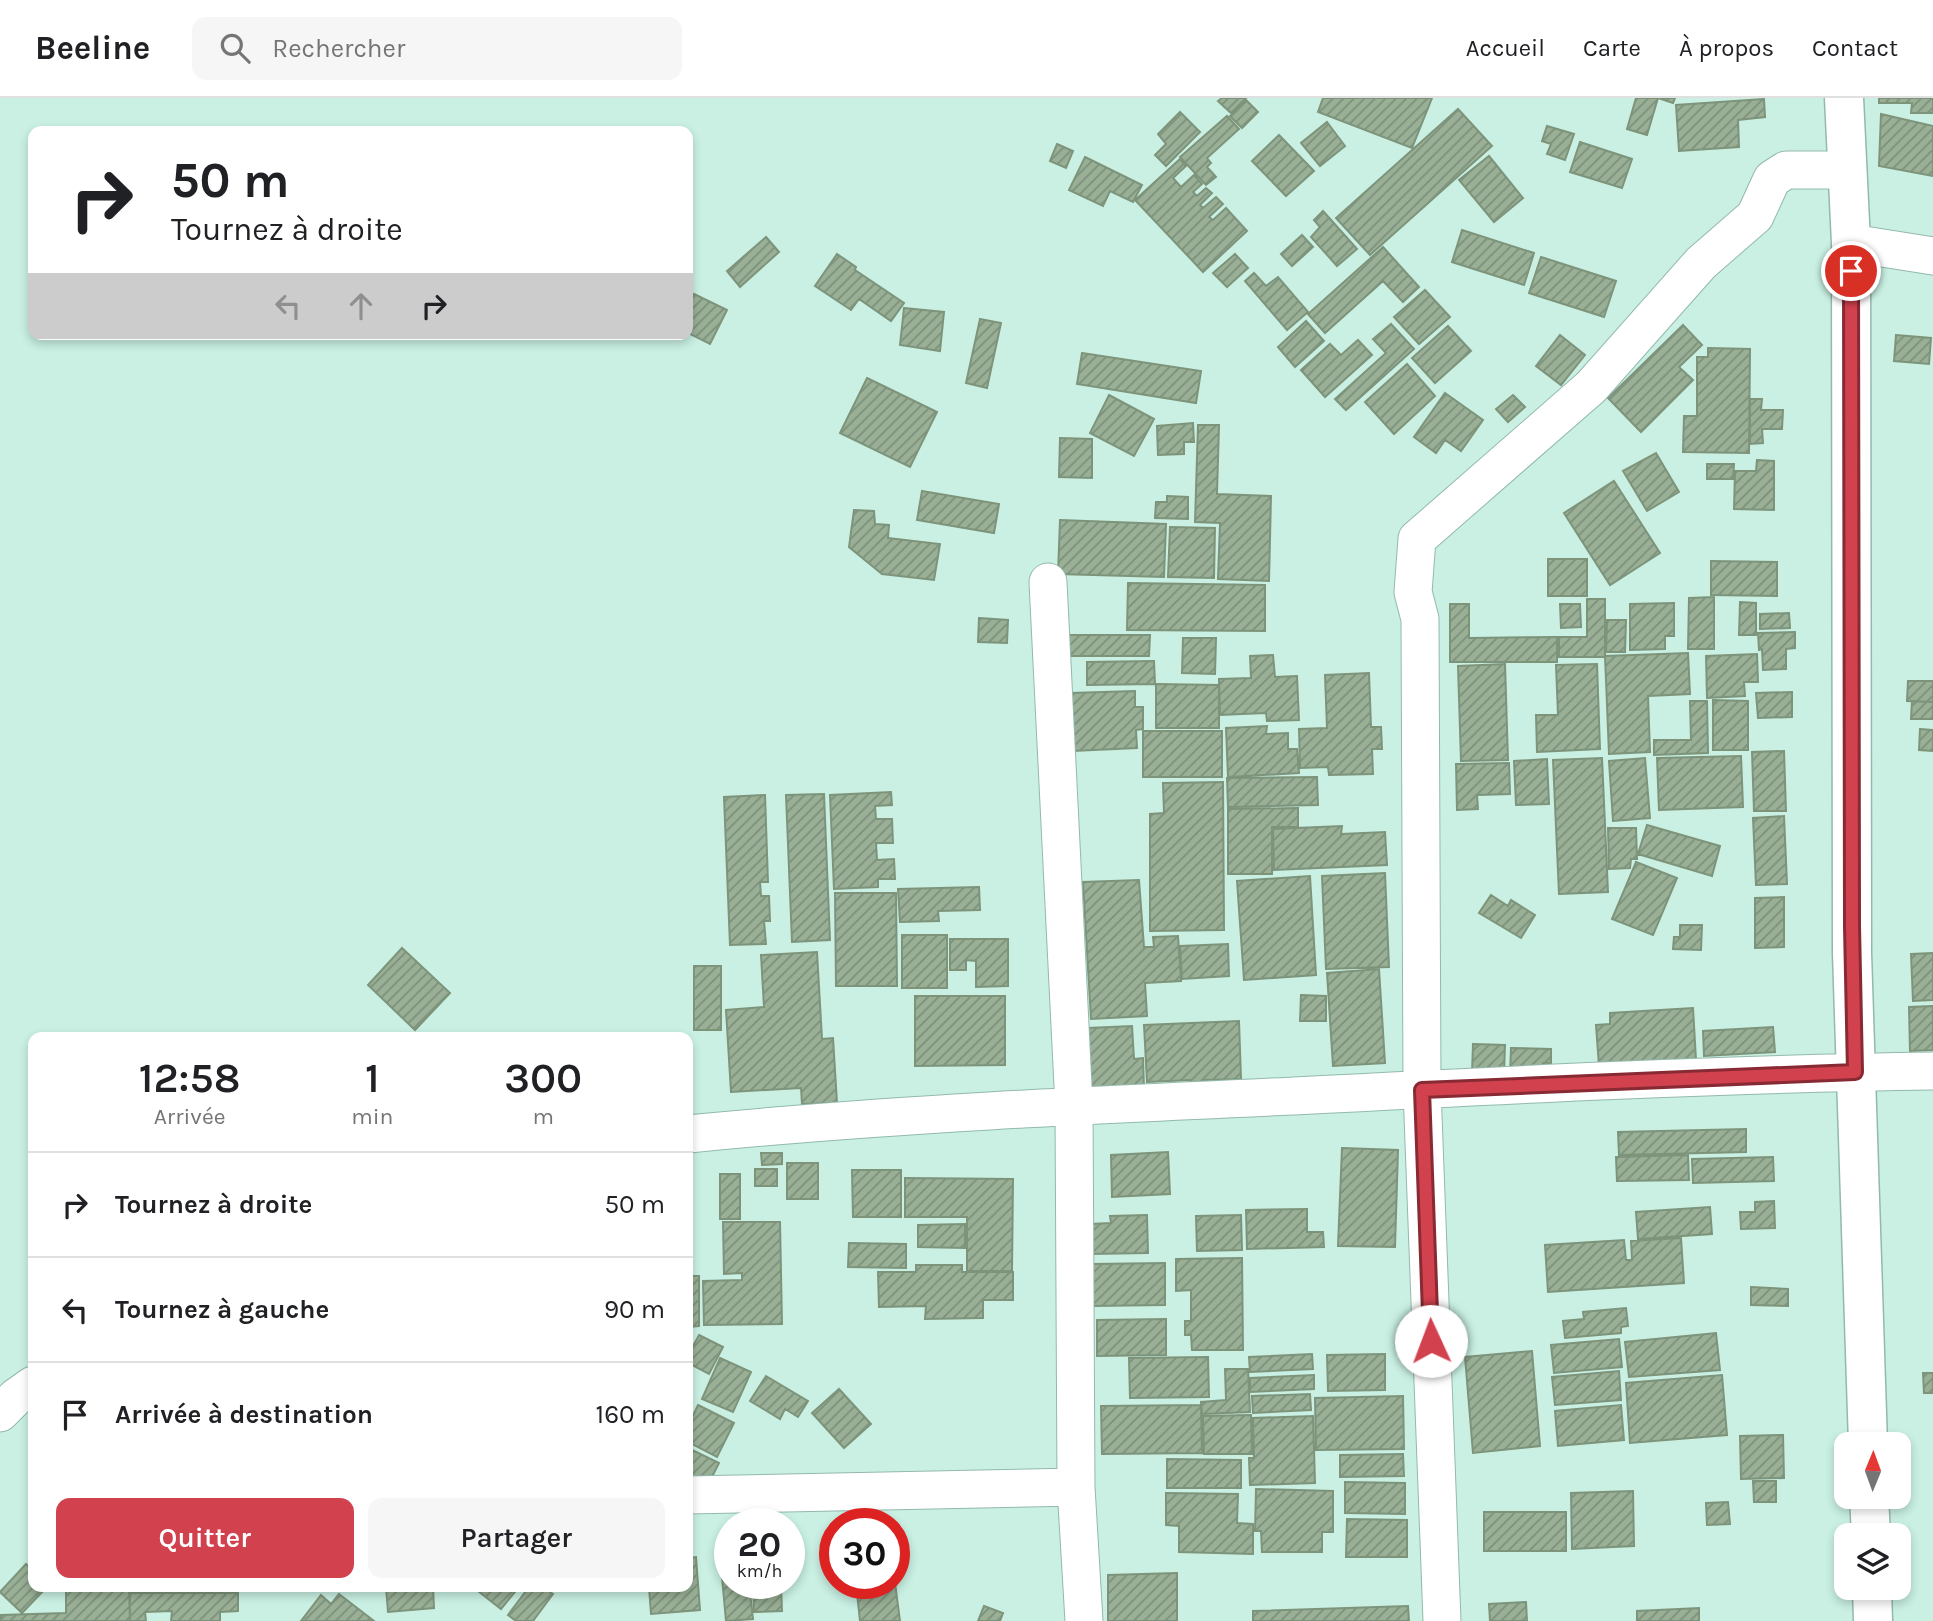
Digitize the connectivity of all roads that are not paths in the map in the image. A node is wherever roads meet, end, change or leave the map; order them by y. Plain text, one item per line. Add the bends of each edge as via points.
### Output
1 (1844, 98) edge
2 (1847, 170) junction
3 (1851, 243) junction
4 (1933, 256) edge
5 (1048, 582) dead end
6 (1933, 1071) edge
7 (1855, 1072) junction
8 (1422, 1090) junction
9 (1074, 1106) junction
10 (693, 1134) edge
11 (28, 1389) edge
12 (0, 1413) edge
13 (1867, 1432) edge
14 (1076, 1487) junction
15 (693, 1495) edge
16 (1872, 1600) edge
17 (1084, 1621) edge
18 (1442, 1621) edge
19 (1873, 1621) edge

1 - 2 street
2 - 3 street
2 - 8 street via 1786,170 1772,178 1755,216 1700,263 1591,387 1417,540 1413,592 1420,619
3 - 4 street
3 - 7 street
5 - 9 street
6 - 7 street
7 - 8 street
7 - 13 street
8 - 9 street
8 - 18 street
9 - 10 street
9 - 14 street
11 - 12 street
14 - 15 street
14 - 17 street
16 - 19 street

